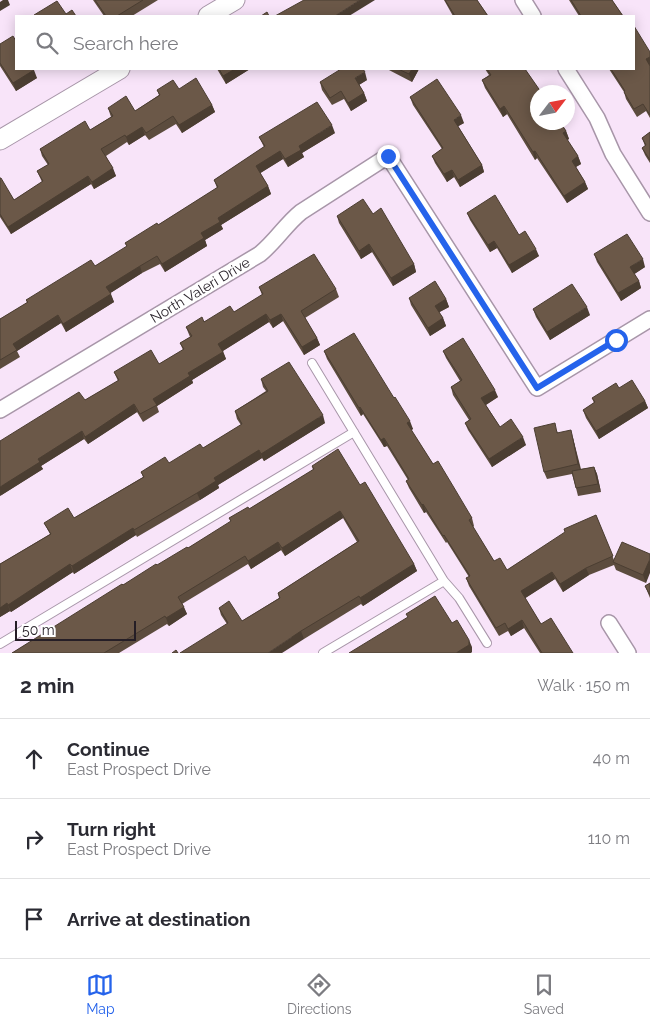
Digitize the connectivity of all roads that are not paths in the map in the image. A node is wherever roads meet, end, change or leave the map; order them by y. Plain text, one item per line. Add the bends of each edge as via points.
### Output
1 (235, 0) edge
2 (523, 0) edge
3 (210, 15) edge
4 (532, 15) edge
5 (118, 70) edge
6 (567, 70) edge
7 (2, 135) edge
8 (650, 213) edge
9 (650, 319) edge
10 (312, 363) dead end
11 (0, 410) edge
12 (354, 432) junction
13 (444, 581) junction
14 (609, 623) dead end
15 (487, 643) dead end
16 (0, 644) edge
17 (323, 653) edge
18 (628, 653) edge

1 - 3 street
2 - 4 street
5 - 7 street
6 - 8 street
9 - 11 street, North Valeri Drive via 537,388 388,156 301,212 260,254
10 - 12 lane
12 - 13 lane
12 - 16 lane
13 - 15 lane via 459,598
13 - 17 lane
14 - 18 street

